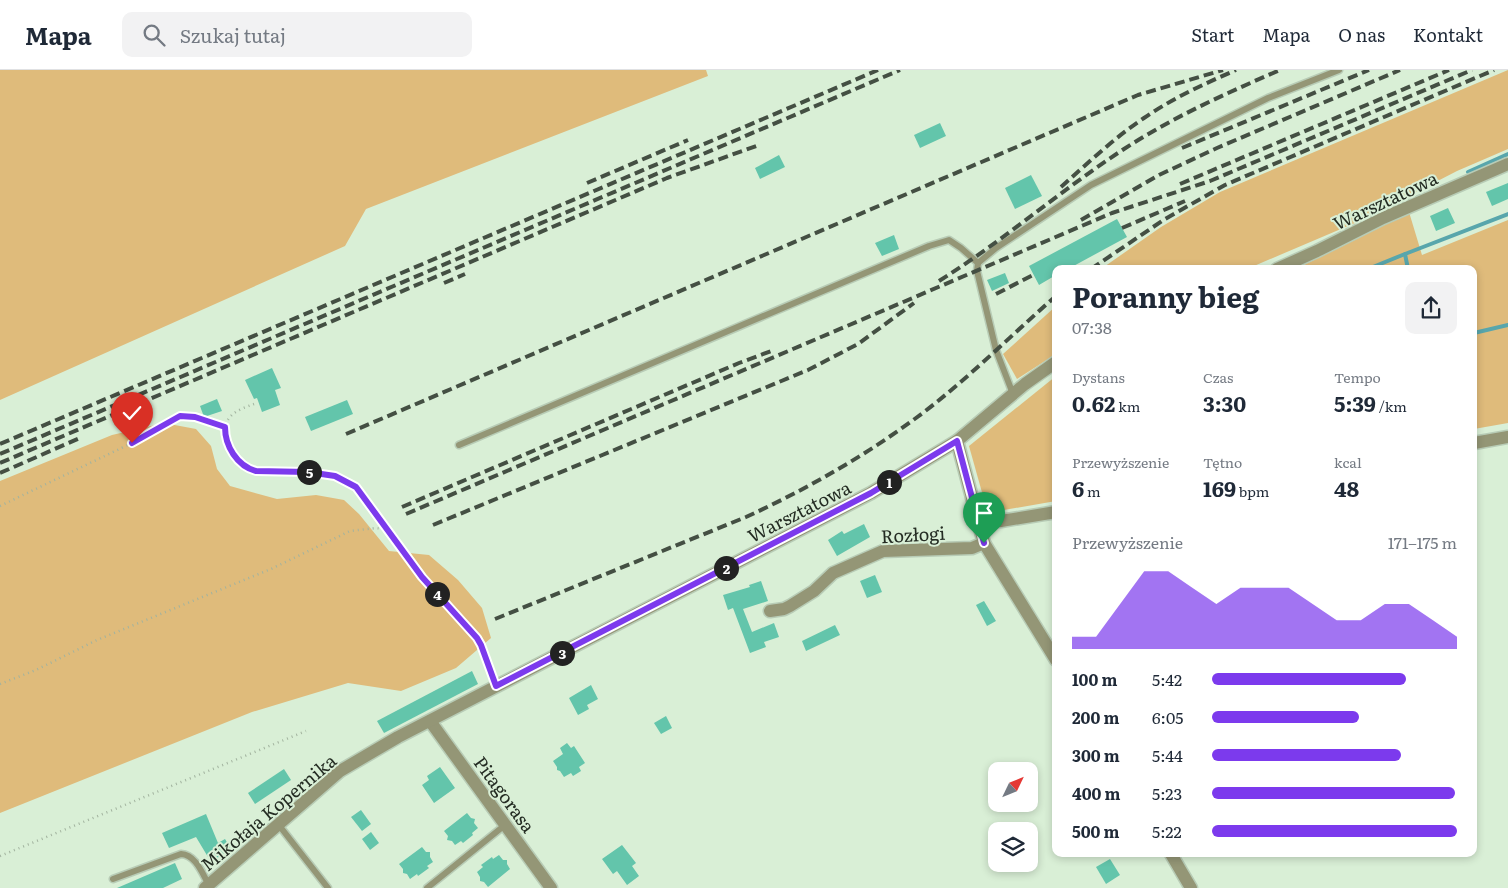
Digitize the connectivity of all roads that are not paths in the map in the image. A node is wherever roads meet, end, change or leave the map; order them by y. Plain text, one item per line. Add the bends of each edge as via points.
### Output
1 (1339, 70) edge
2 (1508, 164) edge
3 (978, 263) junction
4 (1286, 265) edge
5 (1052, 365) edge
6 (1014, 394) junction
7 (1508, 437) edge
8 (957, 441) junction
9 (1477, 442) edge
10 (459, 445) dead end
11 (1052, 513) edge
12 (978, 517) junction
13 (984, 543) junction
14 (770, 611) dead end
15 (1052, 654) edge
16 (540, 664) joint
17 (430, 720) junction
18 (278, 824) junction
19 (505, 825) junction
20 (1173, 857) edge
21 (113, 879) dead end
22 (207, 886) edge
23 (328, 888) edge
24 (427, 888) edge
25 (551, 888) edge
26 (1191, 888) edge

1 - 3 lane via 1268,98 1092,185
2 - 4 street, Warsztatowa via 1383,218
3 - 6 lane via 977,271 996,350
3 - 10 lane via 949,240 929,246
5 - 6 street, Warsztatowa
6 - 8 street, Warsztatowa
7 - 9 street
8 - 12 street
8 - 16 street, Warsztatowa via 871,493
11 - 12 street via 1001,521
12 - 13 street
13 - 14 street, Rozłogi via 972,548 883,551 833,573 814,591 790,606
13 - 15 street
16 - 17 street, Mikołaja Kopernika
17 - 18 street, Mikołaja Kopernika via 340,771
17 - 19 street, Pitagorasa
18 - 22 street, Mikołaja Kopernika
18 - 23 lane
19 - 24 lane
19 - 25 street, Pitagorasa
20 - 26 street
21 - 22 lane via 188,854 195,860

